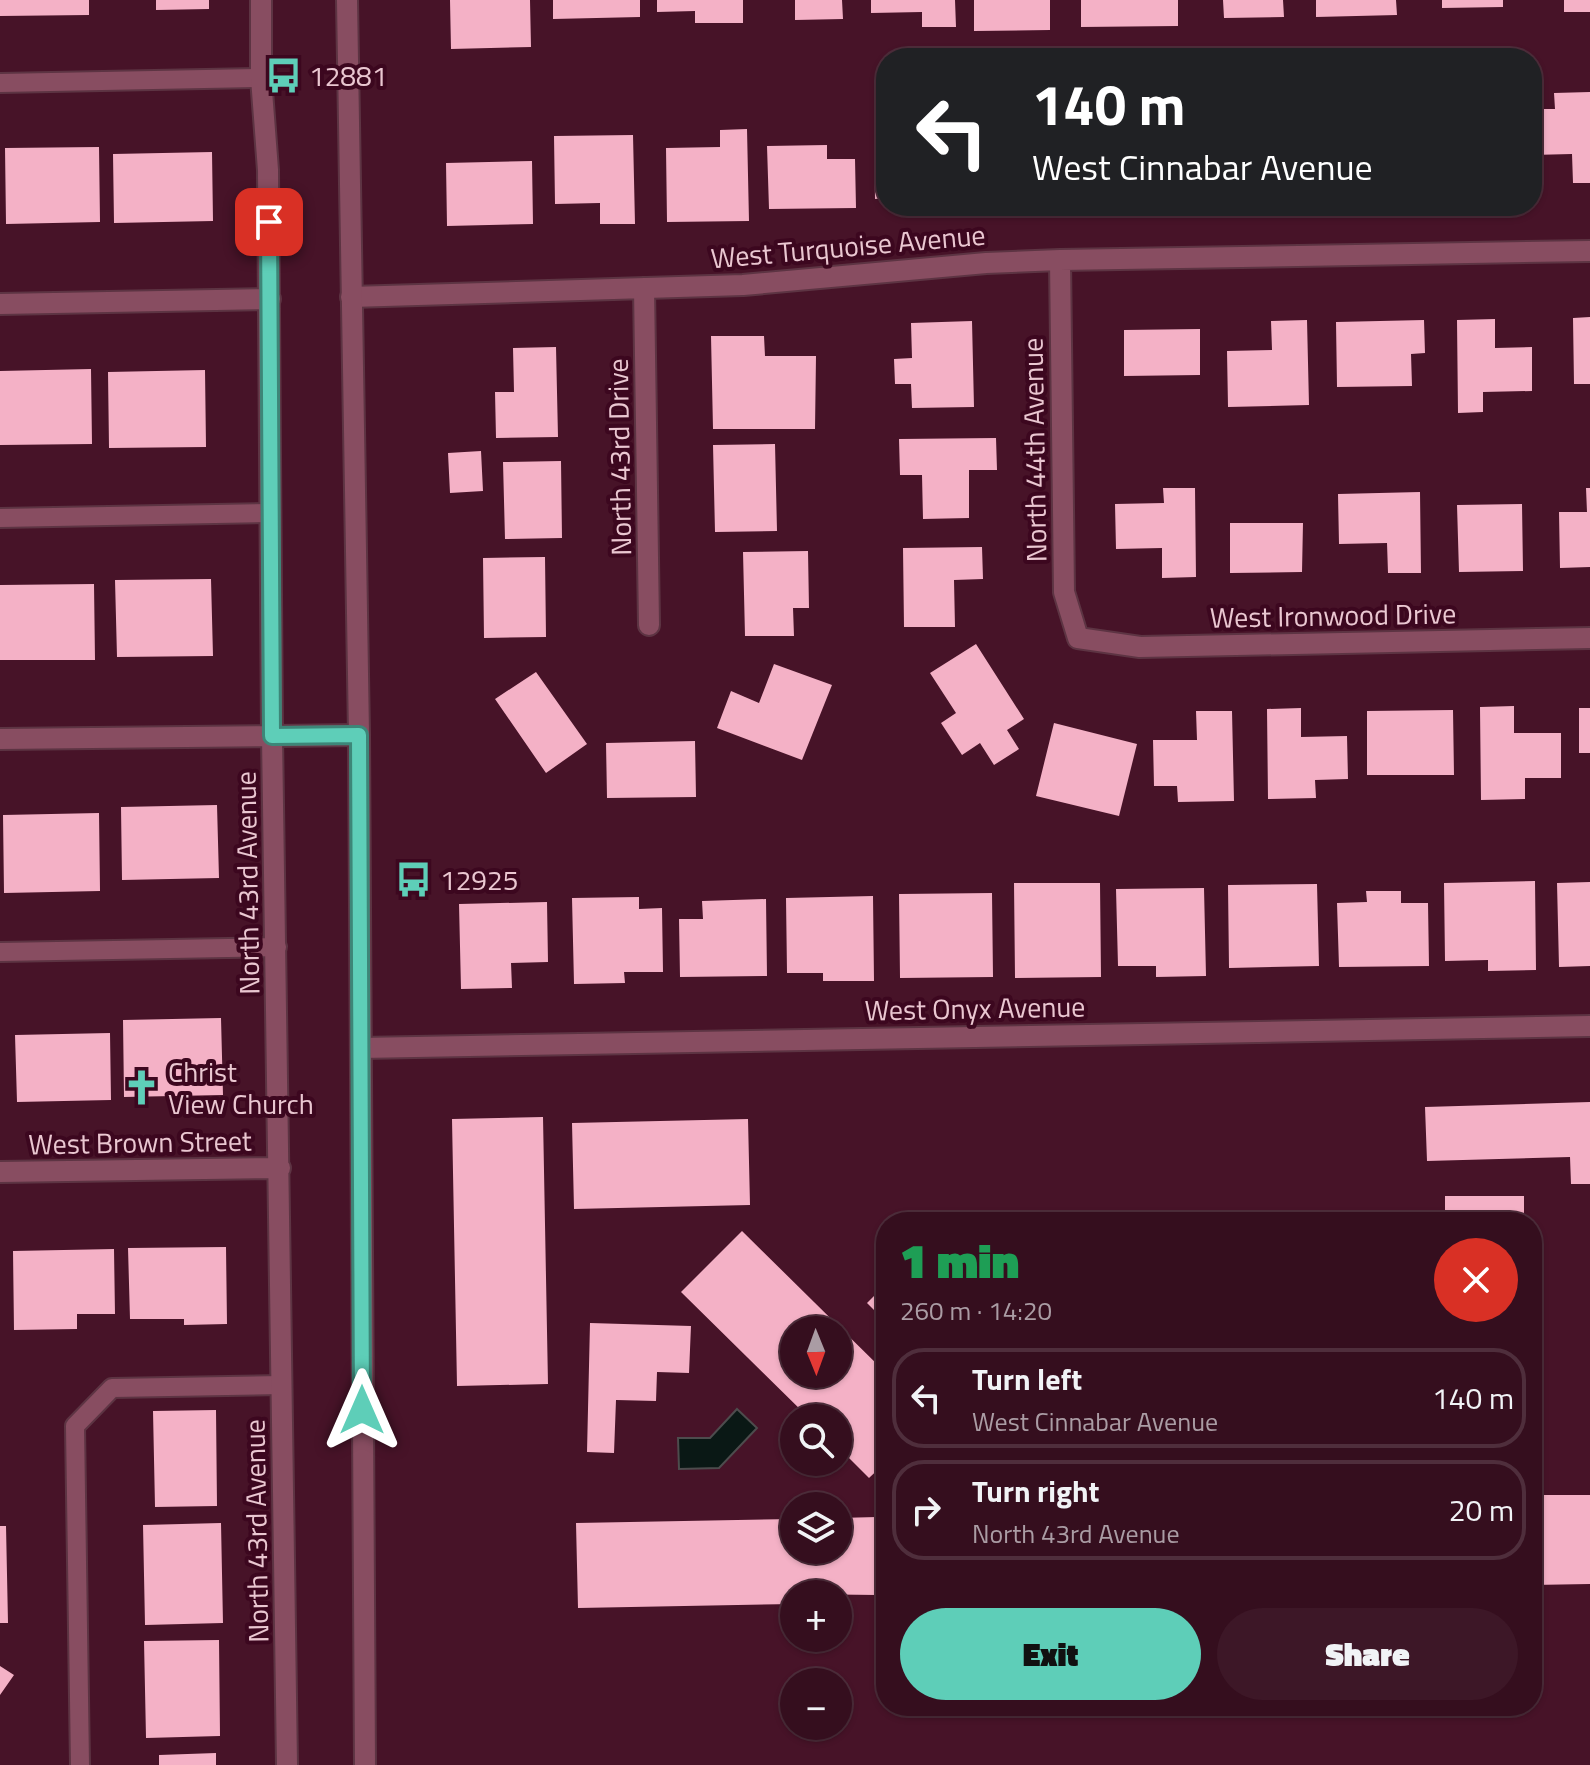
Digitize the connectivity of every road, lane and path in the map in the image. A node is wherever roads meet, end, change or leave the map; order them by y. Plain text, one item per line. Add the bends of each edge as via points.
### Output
1 (261, 0) edge
2 (347, 0) edge
3 (261, 78) junction
4 (0, 83) edge
5 (1590, 251) edge
6 (1060, 260) junction
7 (644, 288) junction
8 (351, 297) junction
9 (270, 299) junction
10 (0, 304) edge
11 (271, 513) junction
12 (0, 518) edge
13 (649, 625) dead end
14 (1078, 638) joint
15 (1590, 638) edge
16 (359, 735) junction
17 (272, 736) junction
18 (0, 739) edge
19 (277, 947) junction
20 (0, 952) edge
21 (1590, 1026) edge
22 (361, 1048) junction
23 (280, 1168) junction
24 (0, 1172) edge
25 (282, 1385) junction
26 (80, 1765) edge
27 (287, 1765) edge
28 (365, 1765) edge

1 - 3 street, North 43rd Avenue
2 - 8 street
3 - 4 lane
3 - 9 street, North 43rd Avenue
5 - 6 street, West Turquoise Avenue
6 - 7 street, West Turquoise Avenue
6 - 14 street, North 44th Avenue via 1064,592
7 - 8 street, West Turquoise Avenue
7 - 13 street, North 43rd Drive
8 - 16 street
9 - 10 street
9 - 11 street, North 43rd Avenue
11 - 12 lane
11 - 17 street, North 43rd Avenue
14 - 15 street, West Ironwood Drive via 1140,647
16 - 17 street
16 - 22 street
17 - 18 street
17 - 19 street, North 43rd Avenue
19 - 20 lane
19 - 23 street, North 43rd Avenue
21 - 22 street, West Onyx Avenue
22 - 28 street
23 - 24 street, West Brown Street
23 - 25 street, North 43rd Avenue
25 - 26 lane via 112,1388 75,1426
25 - 27 street, North 43rd Avenue

